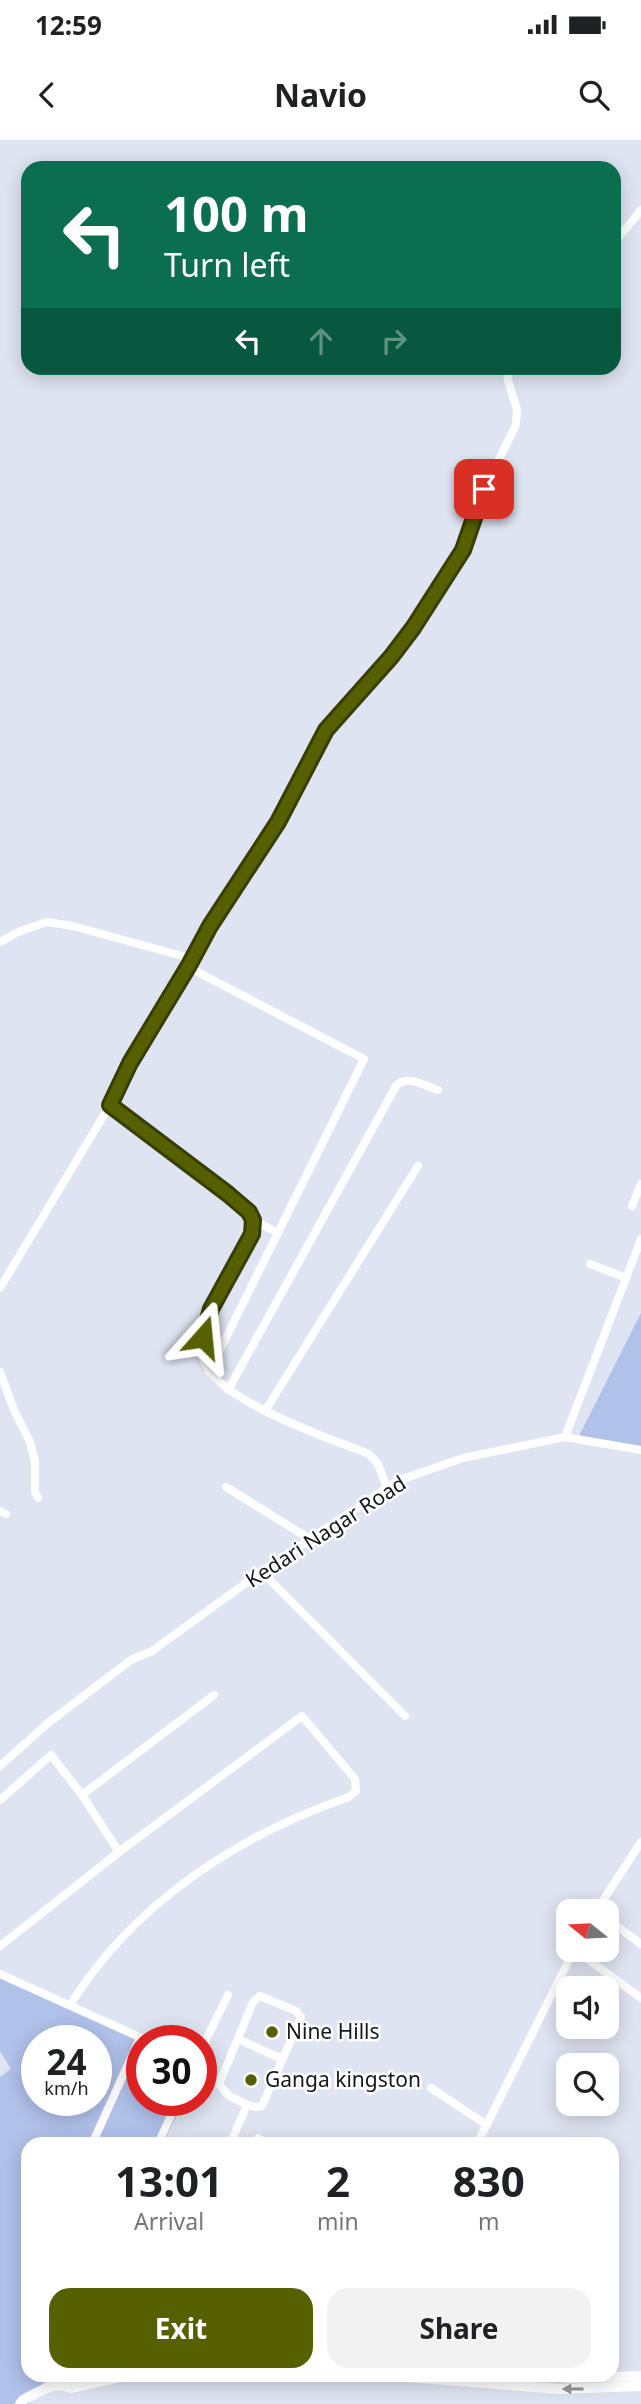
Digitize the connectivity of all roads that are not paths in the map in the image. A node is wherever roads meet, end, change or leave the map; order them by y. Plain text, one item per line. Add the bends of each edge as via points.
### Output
1 (641, 210) edge
2 (621, 234) edge
3 (508, 375) edge
4 (0, 942) edge
5 (191, 963) junction
6 (438, 1090) dead end
7 (110, 1105) junction
8 (418, 1166) dead end
9 (641, 1184) edge
10 (632, 1206) dead end
11 (253, 1220) junction
12 (278, 1233) junction
13 (641, 1239) edge
14 (590, 1264) dead end
15 (626, 1278) junction
16 (0, 1288) edge
17 (0, 1372) edge
18 (209, 1372) junction
19 (228, 1390) junction
20 (265, 1411) junction
21 (565, 1437) junction
22 (641, 1450) edge
23 (226, 1487) dead end
24 (387, 1488) junction
25 (38, 1498) dead end
26 (310, 1539) junction
27 (262, 1572) junction
28 (214, 1695) dead end
29 (405, 1716) dead end
30 (0, 1766) edge
31 (82, 1795) junction
32 (0, 1800) edge
33 (641, 1842) edge
34 (119, 1852) junction
35 (604, 1899) edge
36 (620, 1928) edge
37 (641, 1944) edge
38 (0, 1945) edge
39 (568, 1962) edge
40 (594, 1962) edge
41 (0, 1974) edge
42 (228, 1995) dead end
43 (641, 1998) edge
44 (70, 2005) junction
45 (213, 2025) edge
46 (126, 2031) edge
47 (238, 2039) junction
48 (282, 2059) junction
49 (126, 2074) edge
50 (431, 2088) dead end
51 (247, 2105) junction
52 (171, 2116) edge
53 (487, 2125) junction
54 (95, 2137) edge
55 (161, 2137) edge
56 (233, 2137) edge
57 (481, 2137) edge
58 (641, 2376) edge
59 (619, 2377) edge
60 (55, 2382) edge
61 (59, 2382) edge
62 (98, 2382) edge
63 (470, 2382) edge
64 (641, 2386) edge
65 (20, 2404) edge

1 - 2 street
3 - 5 street via 516,425 484,489 466,544 413,628 326,730 278,822
4 - 5 street via 47,922
5 - 7 street
5 - 12 street via 364,1059
6 - 19 street via 407,1079 396,1086
7 - 11 street via 228,1194
7 - 16 street
8 - 20 street
9 - 10 street
11 - 12 street
11 - 18 street via 252,1234 211,1309 202,1356
12 - 18 street
13 - 15 street
14 - 15 street
15 - 21 street
17 - 25 street via 30,1442
18 - 19 street
19 - 20 street
20 - 24 street via 369,1454
21 - 22 street, Kedari Nagar Road
21 - 24 street, Kedari Nagar Road via 463,1458
23 - 26 street
24 - 26 street, Kedari Nagar Road
26 - 27 street, Kedari Nagar Road
27 - 29 street
27 - 30 street, Kedari Nagar Road via 152,1651 131,1660
28 - 31 street
31 - 32 street via 51,1755
31 - 34 street
33 - 35 street
34 - 38 street
34 - 44 street via 302,1716 355,1779 356,1791 349,1797 265,1831 181,1884 117,1945
36 - 37 street
39 - 53 street
40 - 43 street
41 - 44 street
42 - 45 street
44 - 46 street
47 - 48 street
47 - 48 street via 257,1997 281,2004 301,2017
47 - 51 street via 219,2084
48 - 51 street via 262,2106
49 - 54 street
50 - 53 street
51 - 56 street
52 - 55 street
53 - 57 street
58 - 59 street
60 - 65 street
61 - 62 street via 71,2388
64 -> 63 street via 561,2389

